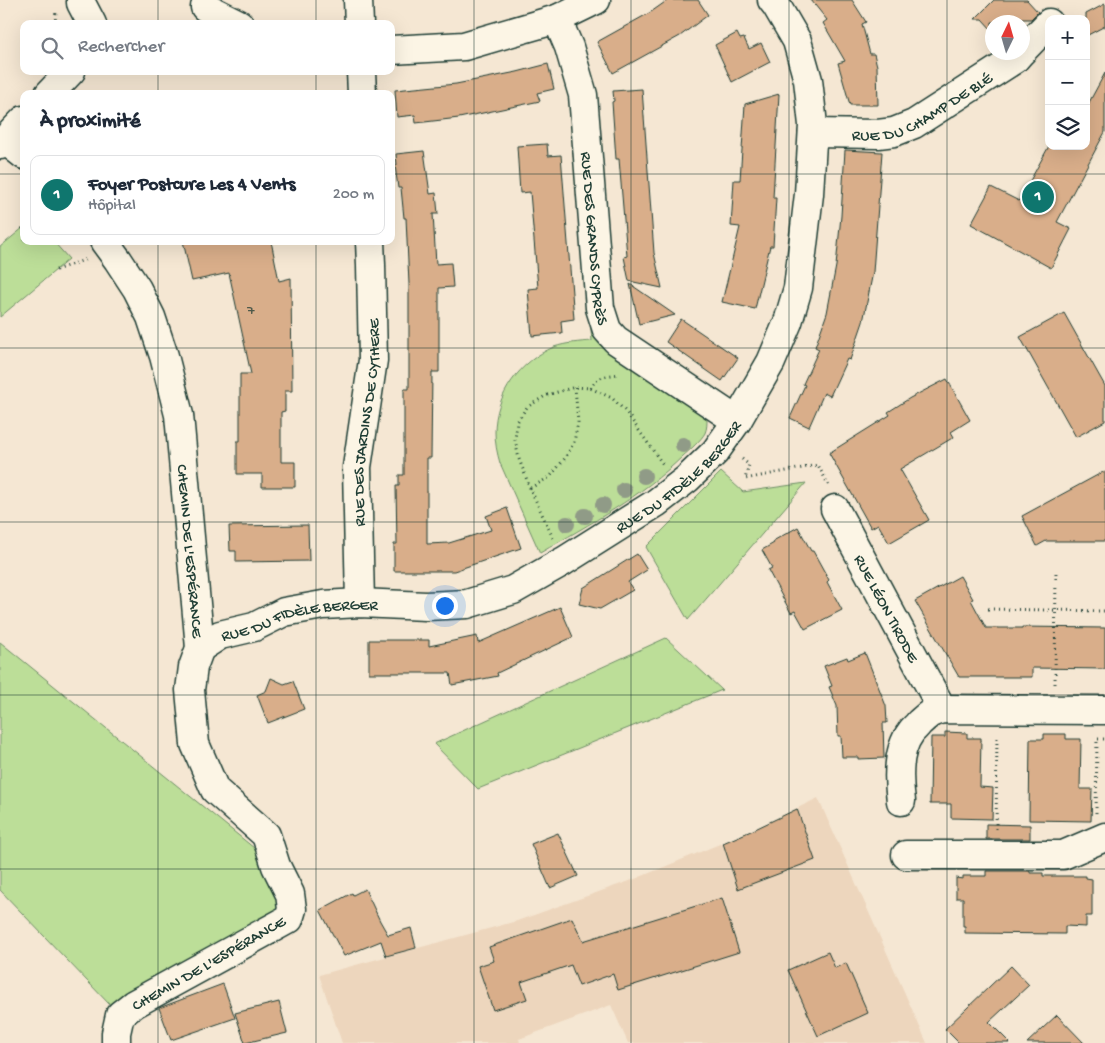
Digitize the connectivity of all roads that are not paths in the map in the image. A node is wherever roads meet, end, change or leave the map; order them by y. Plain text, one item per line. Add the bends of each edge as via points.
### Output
1 (81, 0) edge
2 (358, 0) edge
3 (596, 0) edge
4 (772, 0) edge
5 (202, 10) edge
6 (557, 19) junction
7 (90, 20) edge
8 (228, 20) edge
9 (359, 20) edge
10 (1045, 27) edge
11 (1030, 43) edge
12 (395, 50) edge
13 (1013, 60) edge
14 (66, 75) edge
15 (361, 75) edge
16 (53, 90) edge
17 (362, 90) edge
18 (20, 128) edge
19 (812, 133) junction
20 (10, 147) edge
21 (107, 245) edge
22 (370, 245) edge
23 (730, 432) junction
24 (835, 509) road end
25 (360, 603) junction
26 (200, 648) junction
27 (942, 708) junction
28 (1105, 710) edge
29 (900, 801) dead end
30 (1104, 837) edge
31 (906, 855) dead end
32 (116, 1043) edge

1 - 7 street
2 - 9 street
3 - 6 street
4 - 19 street, RUE DU FIDÈLE BERGER via 797,41 808,80
5 - 8 street
6 - 12 street via 464,46
6 - 23 street, RUE DES GRANDS CYPRÈS via 583,95 600,308 606,330
10 - 11 street, RUE DU CHAMP DE BLÉ
13 - 19 street, RUE DU CHAMP DE BLÉ via 914,124 894,132
14 - 16 street
15 - 17 street
18 - 20 street
19 - 23 street, RUE DU FIDÈLE BERGER via 798,288 771,362
21 - 26 street, CHEMIN DE L'ESPÉRANCE via 137,288 151,317 179,415
22 - 25 street, RUE DES JARDINS DE CYTHERE via 373,360 357,467
23 - 25 street, RUE DU FIDÈLE BERGER via 715,452 678,487 564,562 513,590 467,604
24 - 27 street, RUE LÉON TIRODE
25 - 26 street, RUE DU FIDÈLE BERGER via 284,612 254,628 220,635
26 - 32 street, CHEMIN DE L'ESPÉRANCE via 192,667 190,690 195,744 215,790 266,835 290,894 292,908 288,919 134,1004 120,1015
27 - 28 street
27 - 29 street via 931,712 905,743 898,779
30 - 31 street via 1063,855

